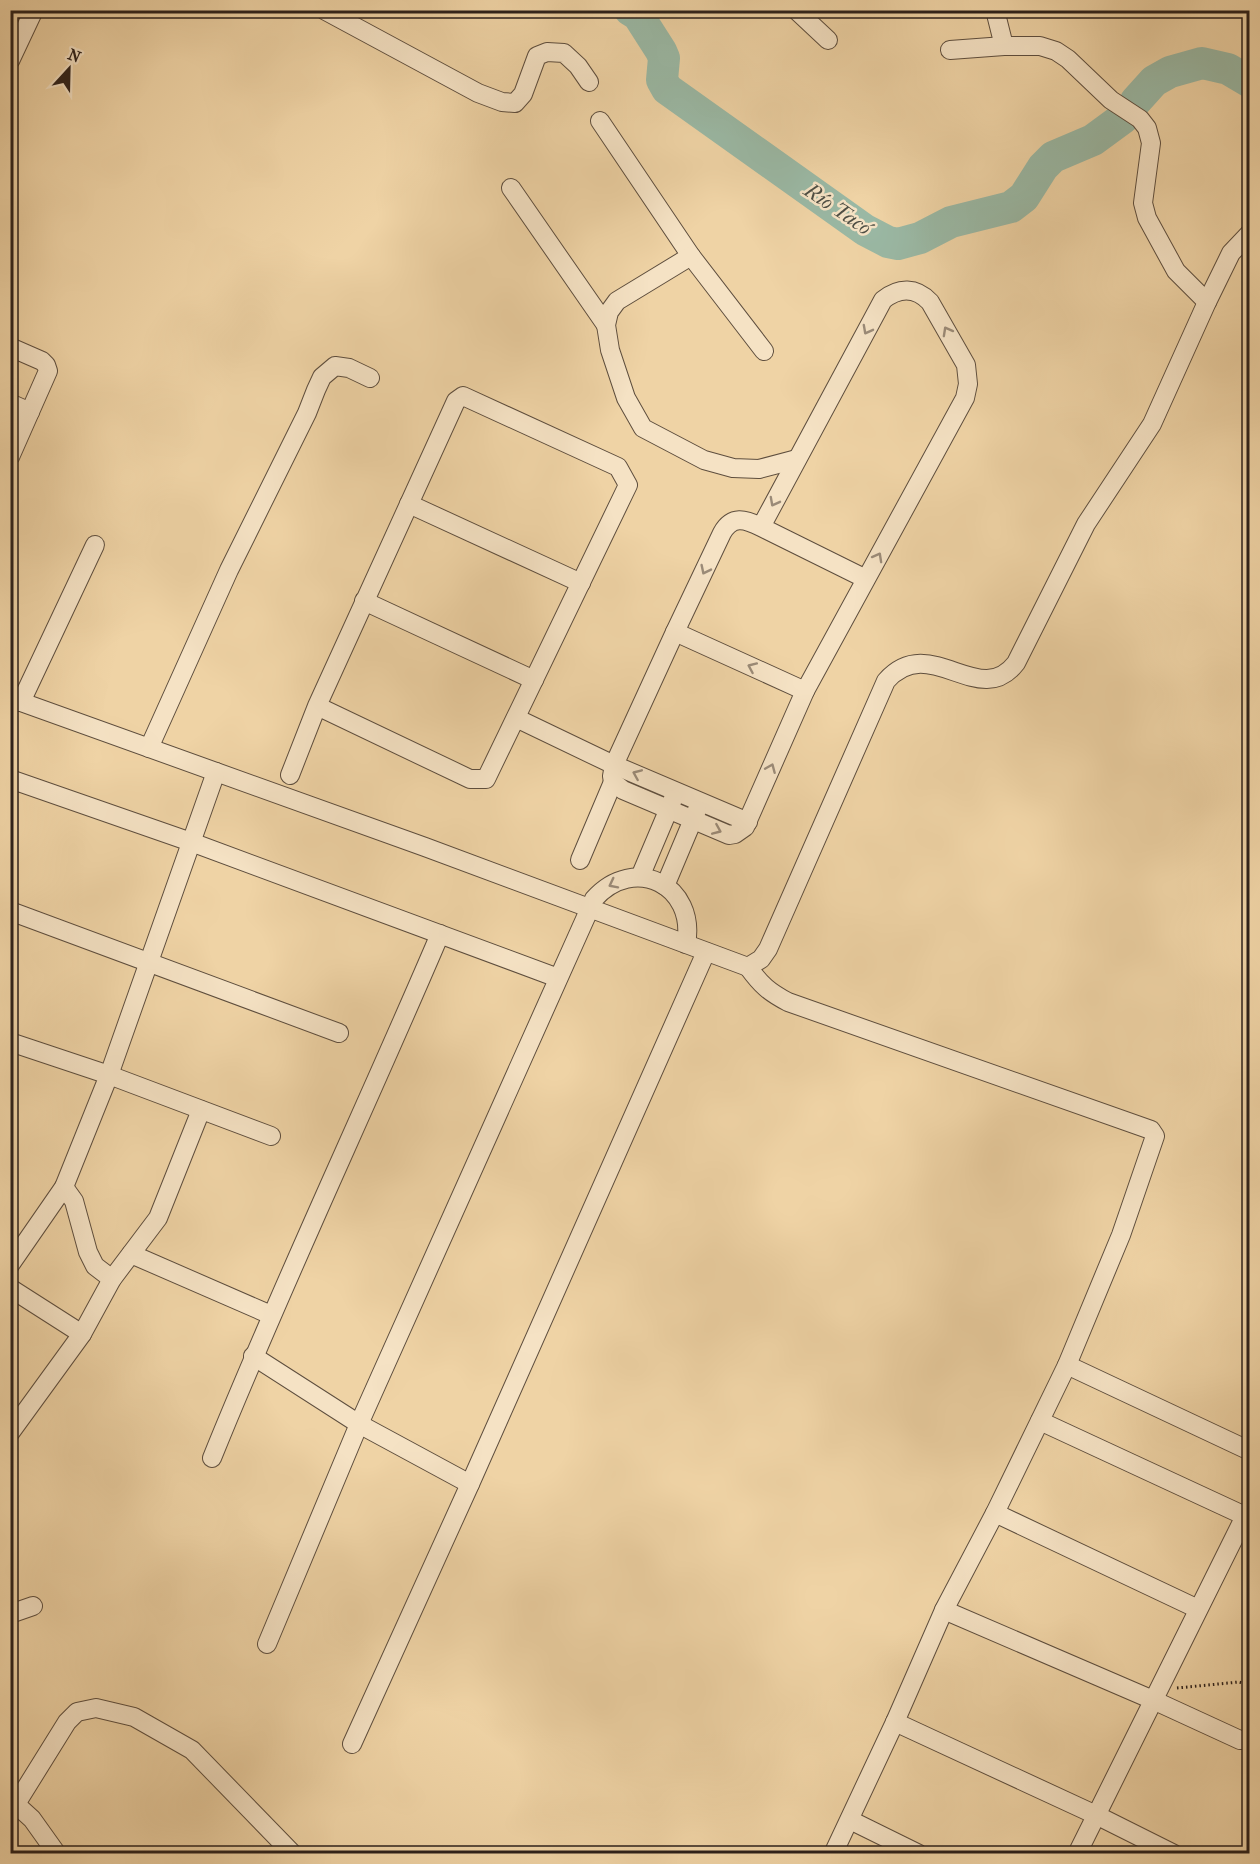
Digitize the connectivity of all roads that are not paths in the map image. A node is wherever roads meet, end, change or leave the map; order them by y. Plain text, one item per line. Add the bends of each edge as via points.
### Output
1 (34, 10) edge
2 (324, 10) edge
3 (796, 10) edge
4 (995, 10) edge
5 (828, 40) dead end
6 (1004, 46) junction
7 (950, 50) dead end
8 (10, 61) edge
9 (589, 82) dead end
10 (600, 121) dead end
11 (511, 188) dead end
12 (1250, 232) edge
13 (691, 256) junction
14 (1207, 302) junction
15 (606, 325) junction
16 (10, 347) edge
17 (764, 351) dead end
18 (370, 378) dead end
19 (10, 403) edge
20 (30, 412) junction
21 (10, 457) edge
22 (797, 459) junction
23 (409, 504) junction
24 (761, 527) junction
25 (95, 545) dead end
26 (866, 579) junction
27 (581, 583) junction
28 (364, 601) junction
29 (675, 632) junction
30 (534, 680) junction
31 (805, 691) junction
32 (16, 700) edge
33 (317, 706) junction
34 (513, 724) junction
35 (149, 748) junction
36 (216, 772) junction
37 (290, 774) dead end
38 (613, 774) junction
39 (10, 779) edge
40 (676, 792) junction
41 (701, 802) junction
42 (669, 809) junction
43 (694, 820) junction
44 (748, 822) junction
45 (191, 842) junction
46 (580, 860) dead end
47 (640, 878) junction
48 (665, 886) junction
49 (589, 908) junction
50 (10, 911) edge
51 (440, 934) junction
52 (686, 944) junction
53 (706, 952) junction
54 (148, 963) junction
55 (748, 967) junction
56 (558, 978) junction
57 (339, 1033) dead end
58 (10, 1042) edge
59 (109, 1075) junction
60 (201, 1110) junction
61 (271, 1136) dead end
62 (64, 1187) junction
63 (131, 1254) junction
64 (10, 1266) edge
65 (112, 1279) junction
66 (10, 1288) edge
67 (272, 1315) junction
68 (82, 1334) junction
69 (253, 1356) junction
70 (1067, 1365) junction
71 (1040, 1421) junction
72 (359, 1424) junction
73 (10, 1433) edge
74 (1250, 1451) edge
75 (212, 1458) dead end
76 (470, 1484) junction
77 (995, 1513) junction
78 (33, 1606) dead end
79 (1198, 1609) junction
80 (944, 1610) junction
81 (10, 1614) edge
82 (267, 1644) dead end
83 (1153, 1700) junction
84 (895, 1722) junction
85 (1240, 1740) dead end
86 (352, 1744) dead end
87 (13, 1802) edge
88 (1096, 1815) junction
89 (850, 1820) junction
90 (57, 1854) edge
91 (293, 1854) edge
92 (833, 1854) edge
93 (920, 1854) edge
94 (1077, 1854) edge
95 (1174, 1854) edge

1 - 8 street
2 - 9 street via 478,93 502,102 514,103 523,94 537,56 547,52 564,53
3 - 5 street
4 - 6 street
6 - 7 street
6 - 14 street via 1040,46 1056,51 1111,100 1140,119 1147,128 1150,154 1143,202 1147,218 1176,271
10 - 13 street
11 - 15 street
12 - 14 street via 1231,253
13 - 15 street via 617,301
13 - 17 street
14 - 55 street via 1152,424 1086,524 1011,670 997,678 983,679 916,663 900,668 886,681 768,949
15 - 22 street via 626,398 643,428 704,460 733,468 759,469
16 - 20 street via 42,361 48,371
18 - 35 street via 335,366 322,376
19 - 20 street
20 - 21 street
22 -> 24 street
26 -> 22 street via 967,391 966,365 930,302 919,292 896,291 883,300
23 - 27 street
23 - 27 street via 456,401 464,396 618,467 628,485
23 - 28 street
24 - 26 street
24 -> 29 street via 741,519 725,528
25 - 32 street
26 - 31 street
27 - 30 street
28 - 30 street
28 - 33 street
31 -> 29 street
29 - 38 street
30 - 34 street
44 -> 31 street
32 - 35 street
33 - 34 street via 470,779 486,779
33 - 37 street
34 - 38 street
35 - 36 street
36 - 45 street
36 - 49 street
40 -> 38 street
38 - 42 street via 623,790
38 - 46 street
39 - 45 street
40 - 41 street
40 - 42 street
41 - 43 street
41 - 44 street
42 - 43 street
42 - 47 street
43 -> 44 street via 729,835 741,831
43 - 48 street
45 - 51 street
45 - 54 street
47 - 48 street
47 -> 49 street via 610,885
48 - 52 street via 684,907
49 - 52 street
49 - 56 street
50 - 54 street
51 - 56 street
51 - 67 street
52 - 53 street
53 - 55 street
53 - 76 street
54 - 57 street
54 - 59 street
55 - 70 street via 761,985 788,1002 1151,1130 1154,1144
56 - 72 street
58 - 59 street
59 - 60 street
59 - 62 street
60 - 61 street
60 - 63 street via 158,1218
62 - 64 street
62 - 65 street via 74,1201 95,1266
63 - 65 street
63 - 67 street
65 - 68 street
66 - 68 street
67 - 69 street
68 - 73 street
69 - 72 street
69 - 75 street
70 - 71 street
70 - 74 street
71 - 77 street
71 - 79 street via 1245,1516
72 - 76 street
72 - 82 street
76 - 86 street
77 - 79 street
77 - 80 street
78 - 81 street
79 - 83 street
80 - 83 street
80 - 84 street
83 - 85 street
83 - 88 street
84 - 88 street
84 - 89 street
87 - 90 street via 32,1819
87 - 91 street via 67,1722 77,1712 96,1708 134,1717 192,1750
88 - 94 street
88 - 95 street
89 - 92 street
89 - 93 street

